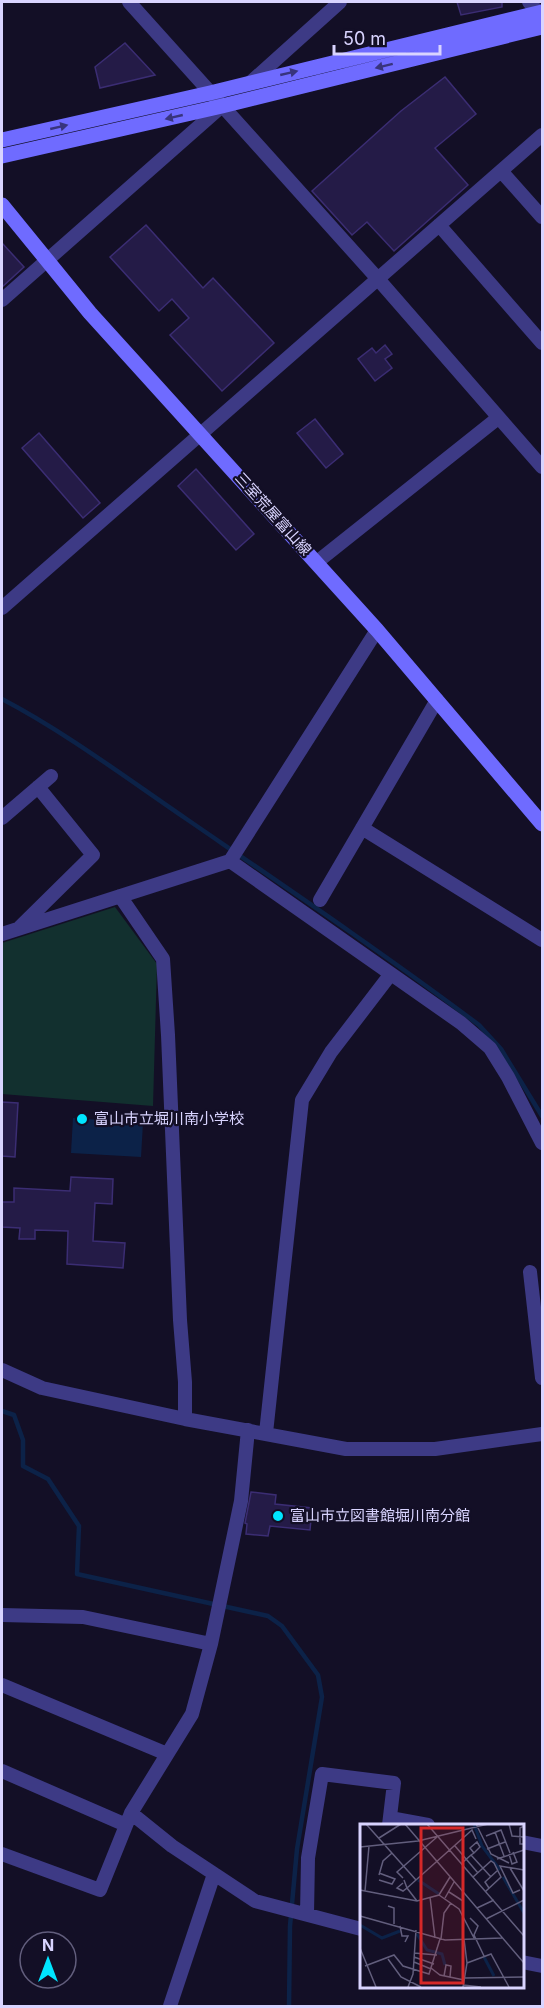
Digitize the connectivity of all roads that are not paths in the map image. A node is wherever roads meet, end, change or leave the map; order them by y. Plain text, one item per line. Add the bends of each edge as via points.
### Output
1 (129, 2) edge
2 (339, 2) edge
3 (539, 14) edge
4 (251, 82) junction
5 (210, 93) junction
6 (222, 106) junction
7 (543, 135) edge
8 (2, 140) edge
9 (2, 156) edge
10 (501, 171) junction
11 (2, 205) edge
12 (543, 217) edge
13 (439, 225) junction
14 (45, 260) junction
15 (378, 279) junction
16 (2, 300) edge
17 (543, 343) edge
18 (498, 418) junction
19 (201, 434) junction
20 (537, 450) edge
21 (543, 467) edge
22 (317, 562) junction
23 (2, 608) edge
24 (377, 630) junction
25 (437, 700) junction
26 (51, 776) dead end
27 (38, 787) junction
28 (2, 818) edge
29 (543, 824) edge
30 (362, 828) junction
31 (230, 861) junction
32 (120, 896) junction
33 (320, 900) dead end
34 (18, 928) junction
35 (2, 934) edge
36 (543, 940) edge
37 (390, 975) junction
38 (543, 1143) edge
39 (530, 1272) dead end
40 (2, 1370) edge
41 (543, 1378) edge
42 (185, 1419) junction
43 (248, 1430) junction
44 (266, 1433) junction
45 (543, 1434) edge
46 (2, 1615) edge
47 (211, 1644) junction
48 (2, 1685) edge
49 (167, 1754) junction
50 (2, 1771) edge
51 (129, 1819) junction
52 (389, 1822) edge
53 (415, 1824) edge
54 (523, 1842) edge
55 (543, 1846) edge
56 (2, 1854) edge
57 (214, 1874) junction
58 (307, 1914) junction
59 (360, 1929) edge
60 (523, 1962) edge
61 (543, 1966) edge
62 (170, 2007) edge

1 - 5 street
2 - 4 street
4 -> 3 street
3 -> 6 street
4 - 5 street
5 - 6 street
8 -> 5 street
6 -> 9 street
6 - 14 street
6 - 15 street
7 - 10 street
10 - 12 street
10 - 13 street
11 - 14 street, 三室荒屋富山線
13 - 15 street
13 - 17 street
14 - 16 street
14 - 19 street, 三室荒屋富山線
15 - 18 street
15 - 19 street
18 - 20 street
18 - 22 street
19 - 22 street, 三室荒屋富山線
19 - 23 street
20 - 21 street
22 - 24 street, 三室荒屋富山線
24 - 25 street, 三室荒屋富山線
24 - 31 street
25 - 29 street, 三室荒屋富山線
25 - 30 street
26 - 27 street
27 - 28 street
27 - 34 street via 93,855
30 - 33 street
30 - 36 street
31 - 32 street
31 - 37 street
32 - 34 street
32 - 42 street via 163,959
34 - 35 street
37 - 38 street via 461,1023 490,1048
37 - 44 street via 331,1052 302,1100
39 - 41 street
40 - 42 street via 42,1388
42 - 43 street
43 - 44 street
43 - 47 street via 241,1501
44 - 45 street via 346,1449 435,1449
46 - 47 street via 83,1617
47 - 49 street via 192,1714
48 - 49 street
49 - 51 street
50 - 51 street
51 - 56 street via 100,1890
51 - 57 street
52 - 53 street
52 - 58 street via 394,1783 322,1774 308,1858
54 - 55 street
57 - 58 street via 255,1901
57 - 62 street
58 - 59 street
60 - 61 street

